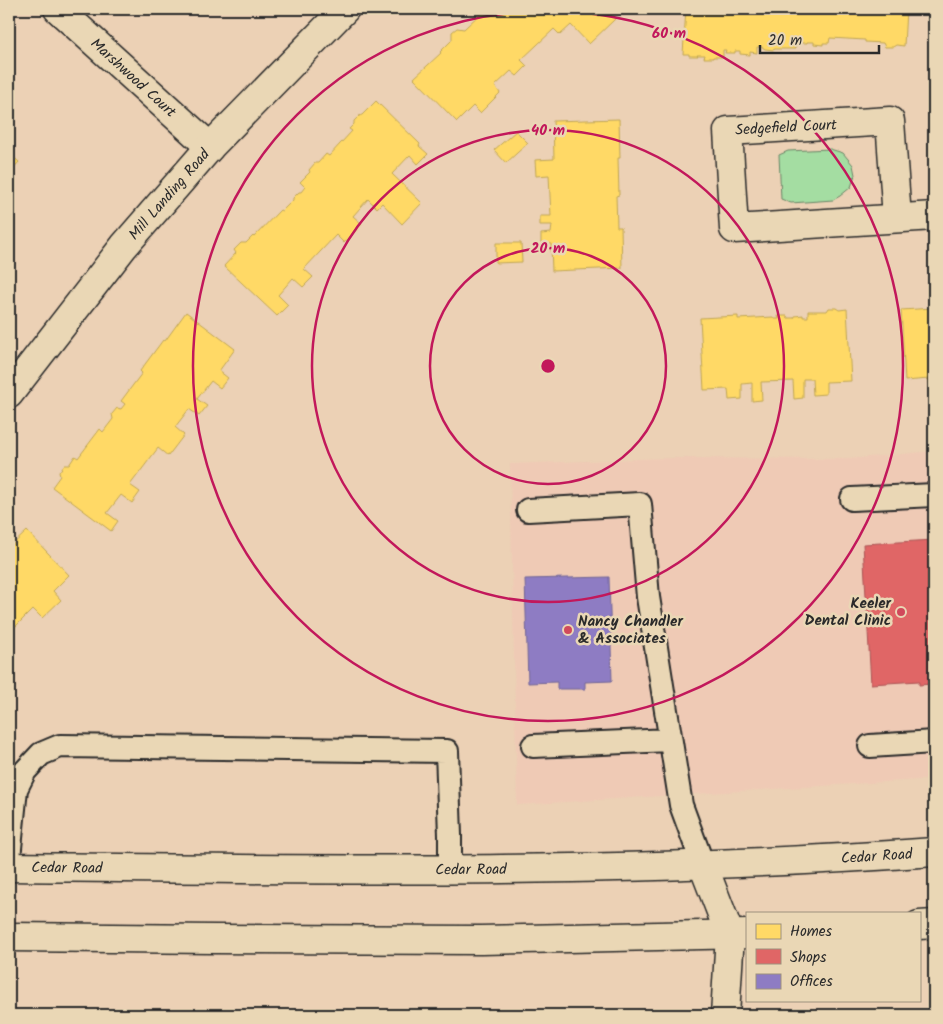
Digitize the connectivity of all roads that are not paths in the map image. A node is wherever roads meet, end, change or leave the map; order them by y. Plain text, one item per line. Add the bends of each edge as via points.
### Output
1 (58, 9) edge
2 (345, 9) edge
3 (210, 147) junction
4 (934, 216) edge
5 (897, 218) junction
6 (9, 394) edge
7 (934, 495) edge
8 (852, 498) dead end
9 (528, 510) dead end
10 (670, 740) junction
11 (934, 742) edge
12 (533, 746) dead end
13 (870, 746) dead end
14 (934, 852) edge
15 (9, 858) edge
16 (703, 865) junction
17 (9, 867) edge
18 (450, 869) junction
19 (934, 924) edge
20 (920, 925) edge
21 (738, 934) edge
22 (9, 937) edge
23 (725, 1015) edge

1 - 3 main road, Marshwood Court
2 - 3 main road, Mill Landing Road
3 - 6 main road, Mill Landing Road via 124,246
4 - 5 main road, Sedgefield Court
5 - 5 main road, Sedgefield Court via 734,229 728,131 890,121
7 - 8 lane
9 - 10 lane via 640,504 648,597
10 - 12 lane
10 - 16 lane via 681,805
11 - 13 lane
14 - 16 main road, Cedar Road
15 - 18 lane via 16,789 25,771 41,754 60,746 447,751
16 - 18 main road, Cedar Road
16 - 21 main road
17 - 18 main road, Cedar Road
19 - 20 main road
21 - 22 main road via 480,940
21 - 23 main road

